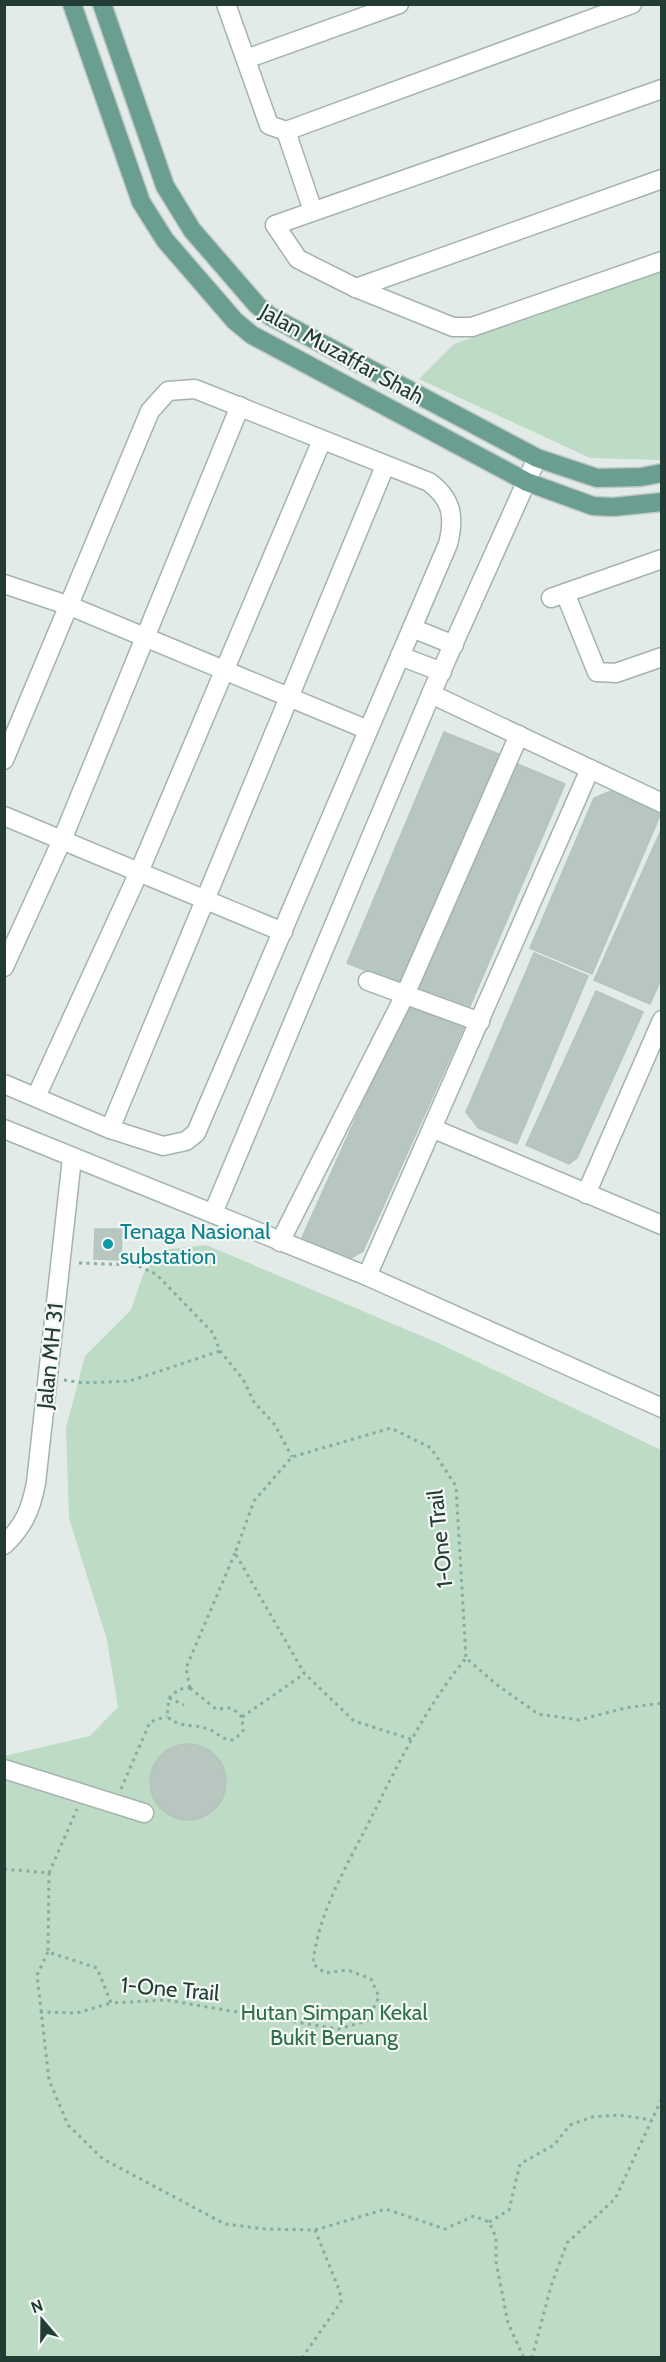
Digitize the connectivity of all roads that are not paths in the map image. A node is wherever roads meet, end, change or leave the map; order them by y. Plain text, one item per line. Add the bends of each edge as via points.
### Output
1 (72, 4) edge
2 (102, 4) edge
3 (226, 4) edge
4 (399, 4) edge
5 (632, 4) edge
6 (246, 59) junction
7 (662, 89) edge
8 (286, 131) junction
9 (662, 178) edge
10 (313, 212) junction
11 (662, 261) edge
12 (356, 288) junction
13 (240, 406) junction
14 (322, 440) junction
15 (537, 458) junction
16 (386, 466) junction
17 (662, 473) edge
18 (527, 482) junction
19 (662, 502) edge
20 (662, 560) edge
21 (4, 584) edge
22 (70, 606) junction
23 (412, 628) junction
24 (145, 638) junction
25 (454, 645) junction
26 (400, 656) junction
27 (662, 657) edge
28 (224, 672) junction
29 (442, 672) junction
30 (432, 694) junction
31 (288, 697) junction
32 (369, 730) junction
33 (519, 735) junction
34 (4, 760) edge
35 (590, 769) junction
36 (662, 803) edge
37 (4, 816) edge
38 (62, 840) junction
39 (139, 872) junction
40 (206, 899) junction
41 (283, 932) junction
42 (4, 967) edge
43 (368, 981) dead end
44 (405, 995) junction
45 (662, 1020) edge
46 (480, 1022) junction
47 (4, 1083) edge
48 (36, 1097) junction
49 (4, 1129) edge
50 (110, 1129) junction
51 (434, 1129) junction
52 (72, 1158) junction
53 (586, 1194) junction
54 (213, 1213) junction
55 (662, 1225) edge
56 (280, 1242) junction
57 (367, 1276) junction
58 (662, 1408) edge
59 (4, 1545) edge
60 (4, 1769) edge
61 (144, 1813) dead end

1 - 18 main road, Jalan Muzaffar Shah via 141,202 165,240 235,321 252,335
2 - 15 main road, Jalan Muzaffar Shah via 165,186 192,230 257,305 270,316
3 - 6 street
4 - 6 street
5 - 8 street
6 - 8 street via 269,125
7 - 10 street
8 - 10 street
9 - 12 street
10 - 12 street via 275,225 298,259
11 - 12 street via 472,327 453,327
13 - 14 street
13 - 22 street via 188,389 168,391 157,401
13 - 24 street
14 - 16 street
14 - 28 street
15 - 17 main road, Jalan Muzaffar Shah via 597,478
15 - 18 street
16 - 23 street via 429,482 440,490 453,513 448,544
16 - 31 street
18 - 19 main road, Jalan Muzaffar Shah via 593,506
18 - 25 street
20 - 27 street via 558,596 597,672 616,674
21 - 22 street
22 - 24 street
22 - 34 street
23 - 25 street
23 - 26 street
24 - 28 street
24 - 38 street
25 - 29 street
26 - 29 street
26 - 32 street
28 - 31 street
28 - 39 street
29 - 30 street
30 - 33 street
30 - 54 street
31 - 32 street
31 - 40 street
32 - 41 street
33 - 35 street
33 - 44 street
35 - 36 street
35 - 46 street
37 - 38 street
38 - 39 street
38 - 42 street
39 - 40 street
39 - 48 street
40 - 41 street
40 - 50 street
41 - 50 street via 196,1133 186,1141 163,1146
43 - 44 street
44 - 46 street
44 - 56 street
45 - 53 street
46 - 51 street
47 - 48 street
48 - 50 street
49 - 52 street
51 - 53 street
51 - 57 street
52 - 54 street
52 - 59 street, Jalan MH 31 via 36,1483 31,1508 21,1528
53 - 55 street
54 - 56 street
56 - 57 street
57 - 58 street
60 - 61 street

